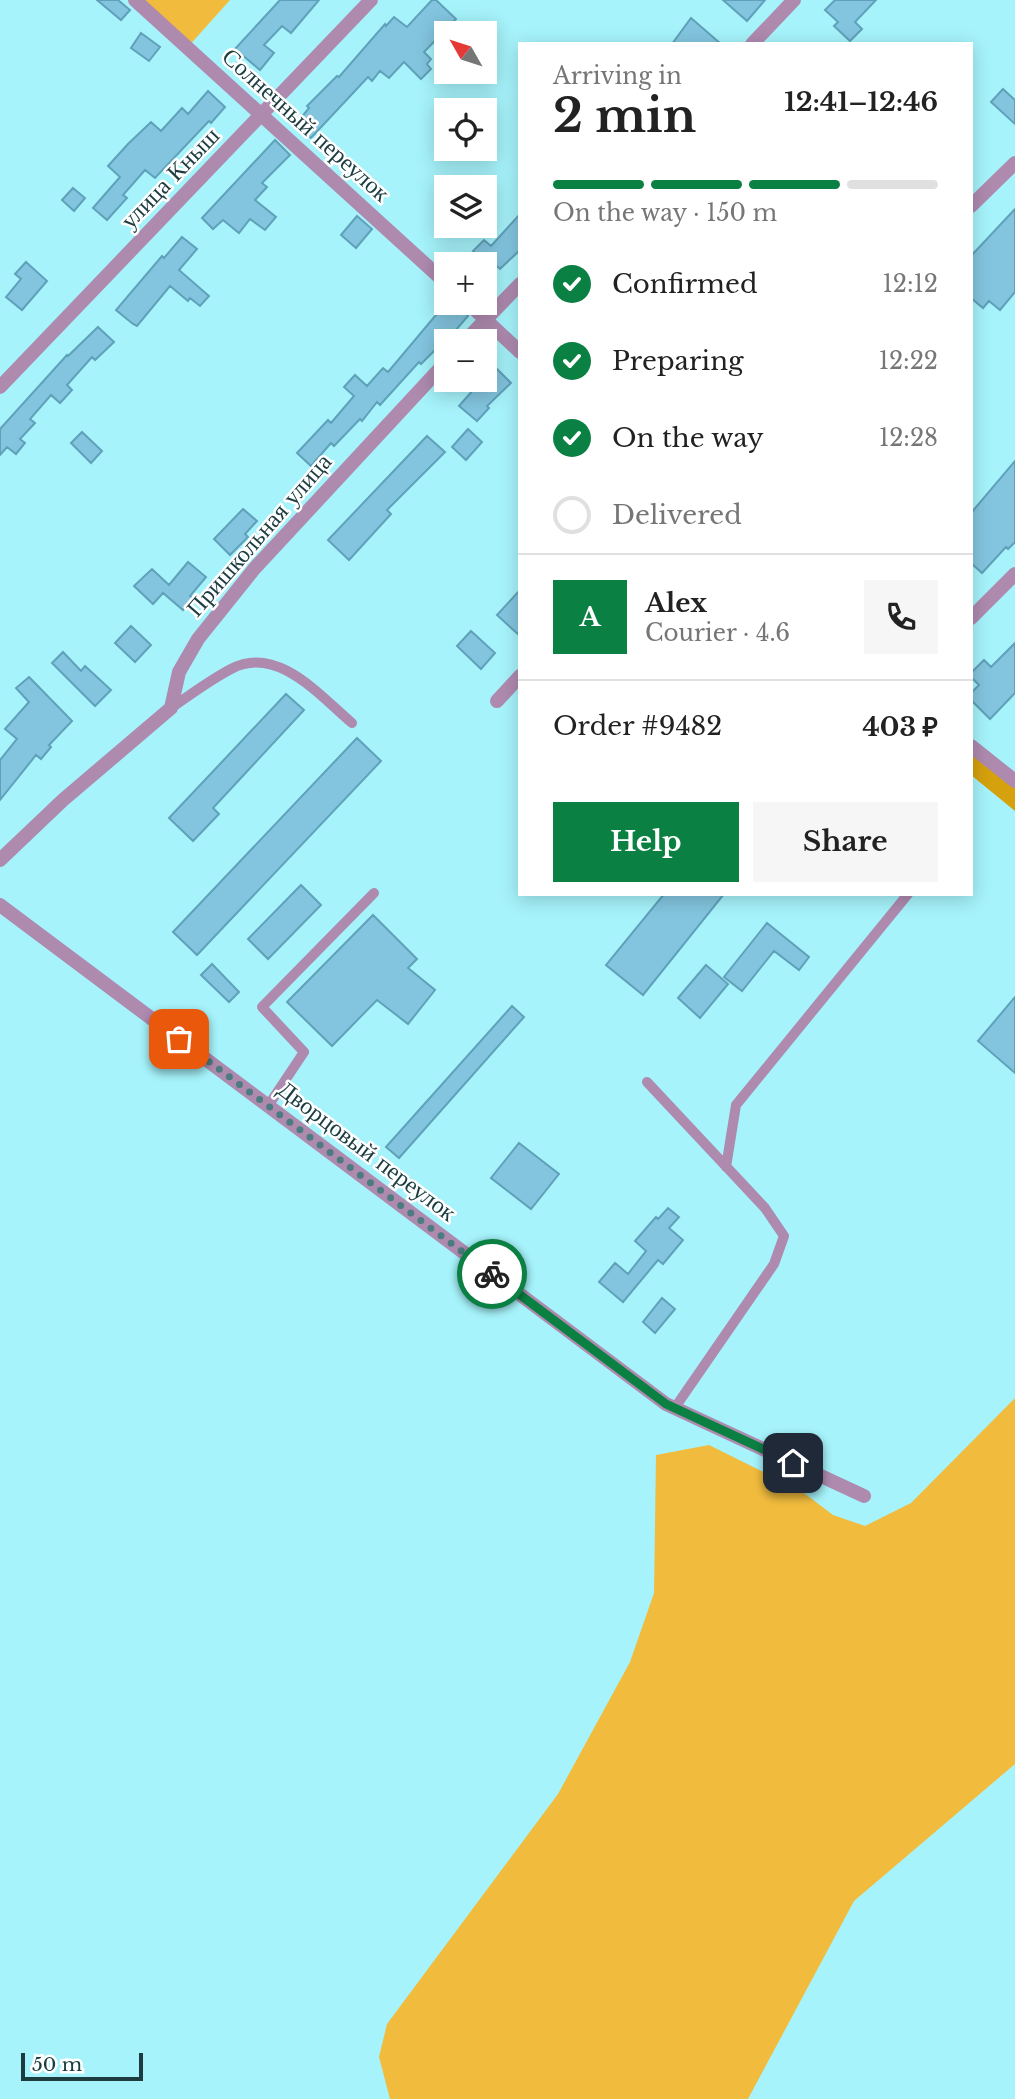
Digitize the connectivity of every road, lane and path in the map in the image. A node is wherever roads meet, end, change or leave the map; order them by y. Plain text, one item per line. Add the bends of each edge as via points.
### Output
1 (135, 0) edge
2 (371, 0) edge
3 (794, 0) edge
4 (754, 42) edge
5 (261, 116) junction
6 (1015, 163) edge
7 (973, 204) edge
8 (434, 272) edge
9 (518, 286) edge
10 (482, 315) edge
11 (486, 319) junction
12 (476, 329) edge
13 (518, 350) edge
14 (434, 375) edge
15 (0, 387) edge
16 (1015, 575) edge
17 (973, 616) edge
18 (518, 678) edge
19 (497, 701) dead end
20 (171, 708) junction
21 (352, 723) dead end
22 (973, 748) edge
23 (1015, 781) edge
24 (0, 860) edge
25 (374, 893) dead end
26 (906, 896) edge
27 (0, 905) edge
28 (647, 1082) dead end
29 (268, 1106) junction
30 (726, 1167) junction
31 (674, 1409) junction
32 (864, 1496) dead end

1 - 5 street, Солнечный переулок
2 - 5 street, улица Кныш
3 - 4 street
5 - 8 street, Солнечный переулок
5 - 15 street, улица Кныш
6 - 7 street
9 - 11 street
10 - 11 street
11 - 12 street
11 - 13 street
14 - 20 street, Пришкольная улица via 254,569 198,639 179,672
16 - 17 street
18 - 19 street
20 - 21 lane via 232,668 269,662 300,679
20 - 24 street
22 - 23 street
25 - 29 lane via 262,1007 304,1052
26 - 30 lane via 736,1105
27 - 29 street, Дворцовый переулок
28 - 30 lane
29 - 31 street, Дворцовый переулок
30 - 31 lane via 765,1208 783,1236 774,1264
31 - 32 street, Дворцовый переулок

